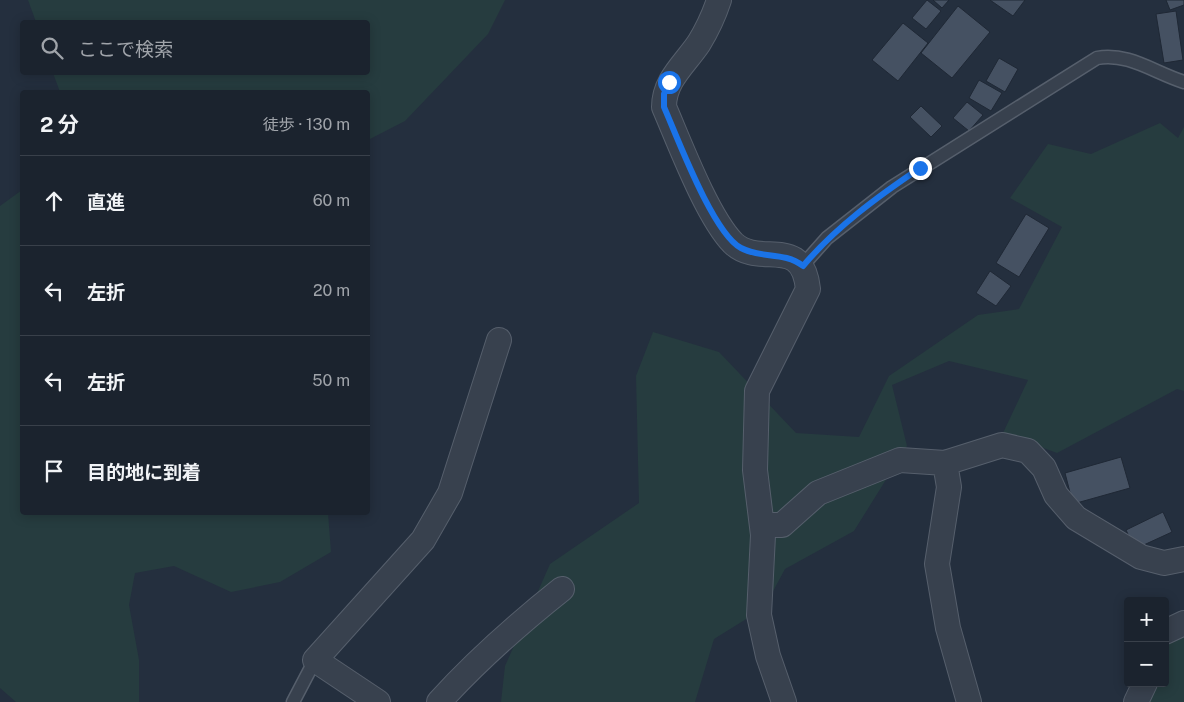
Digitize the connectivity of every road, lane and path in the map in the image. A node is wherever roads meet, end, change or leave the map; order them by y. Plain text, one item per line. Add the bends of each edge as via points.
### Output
1 (719, 0) edge
2 (1184, 82) edge
3 (803, 266) junction
4 (499, 340) dead end
5 (945, 463) junction
6 (762, 525) junction
7 (1184, 559) edge
8 (562, 589) dead end
9 (1184, 623) edge
10 (1169, 630) edge
11 (315, 660) junction
12 (1142, 687) edge
13 (293, 702) edge
14 (378, 702) edge
15 (439, 702) edge
16 (784, 702) edge
17 (969, 702) edge
18 (1136, 702) edge

1 - 3 street via 699,42 669,82 664,94 664,107 697,181 734,243 743,249 793,258
2 - 3 lane via 1129,60 1097,58 892,187 827,238
3 - 6 street via 808,289 757,392 755,470
4 - 11 street via 450,493 423,540
5 - 6 street via 900,460 818,493 782,525
5 - 7 street via 1002,445 1028,451 1044,468 1056,495 1076,518 1141,557 1164,563
5 - 17 street via 949,487 937,564 948,628
6 - 16 street via 759,615 768,656
8 - 15 street via 508,633
9 - 10 street
11 - 13 lane
11 - 14 street
12 - 18 street

